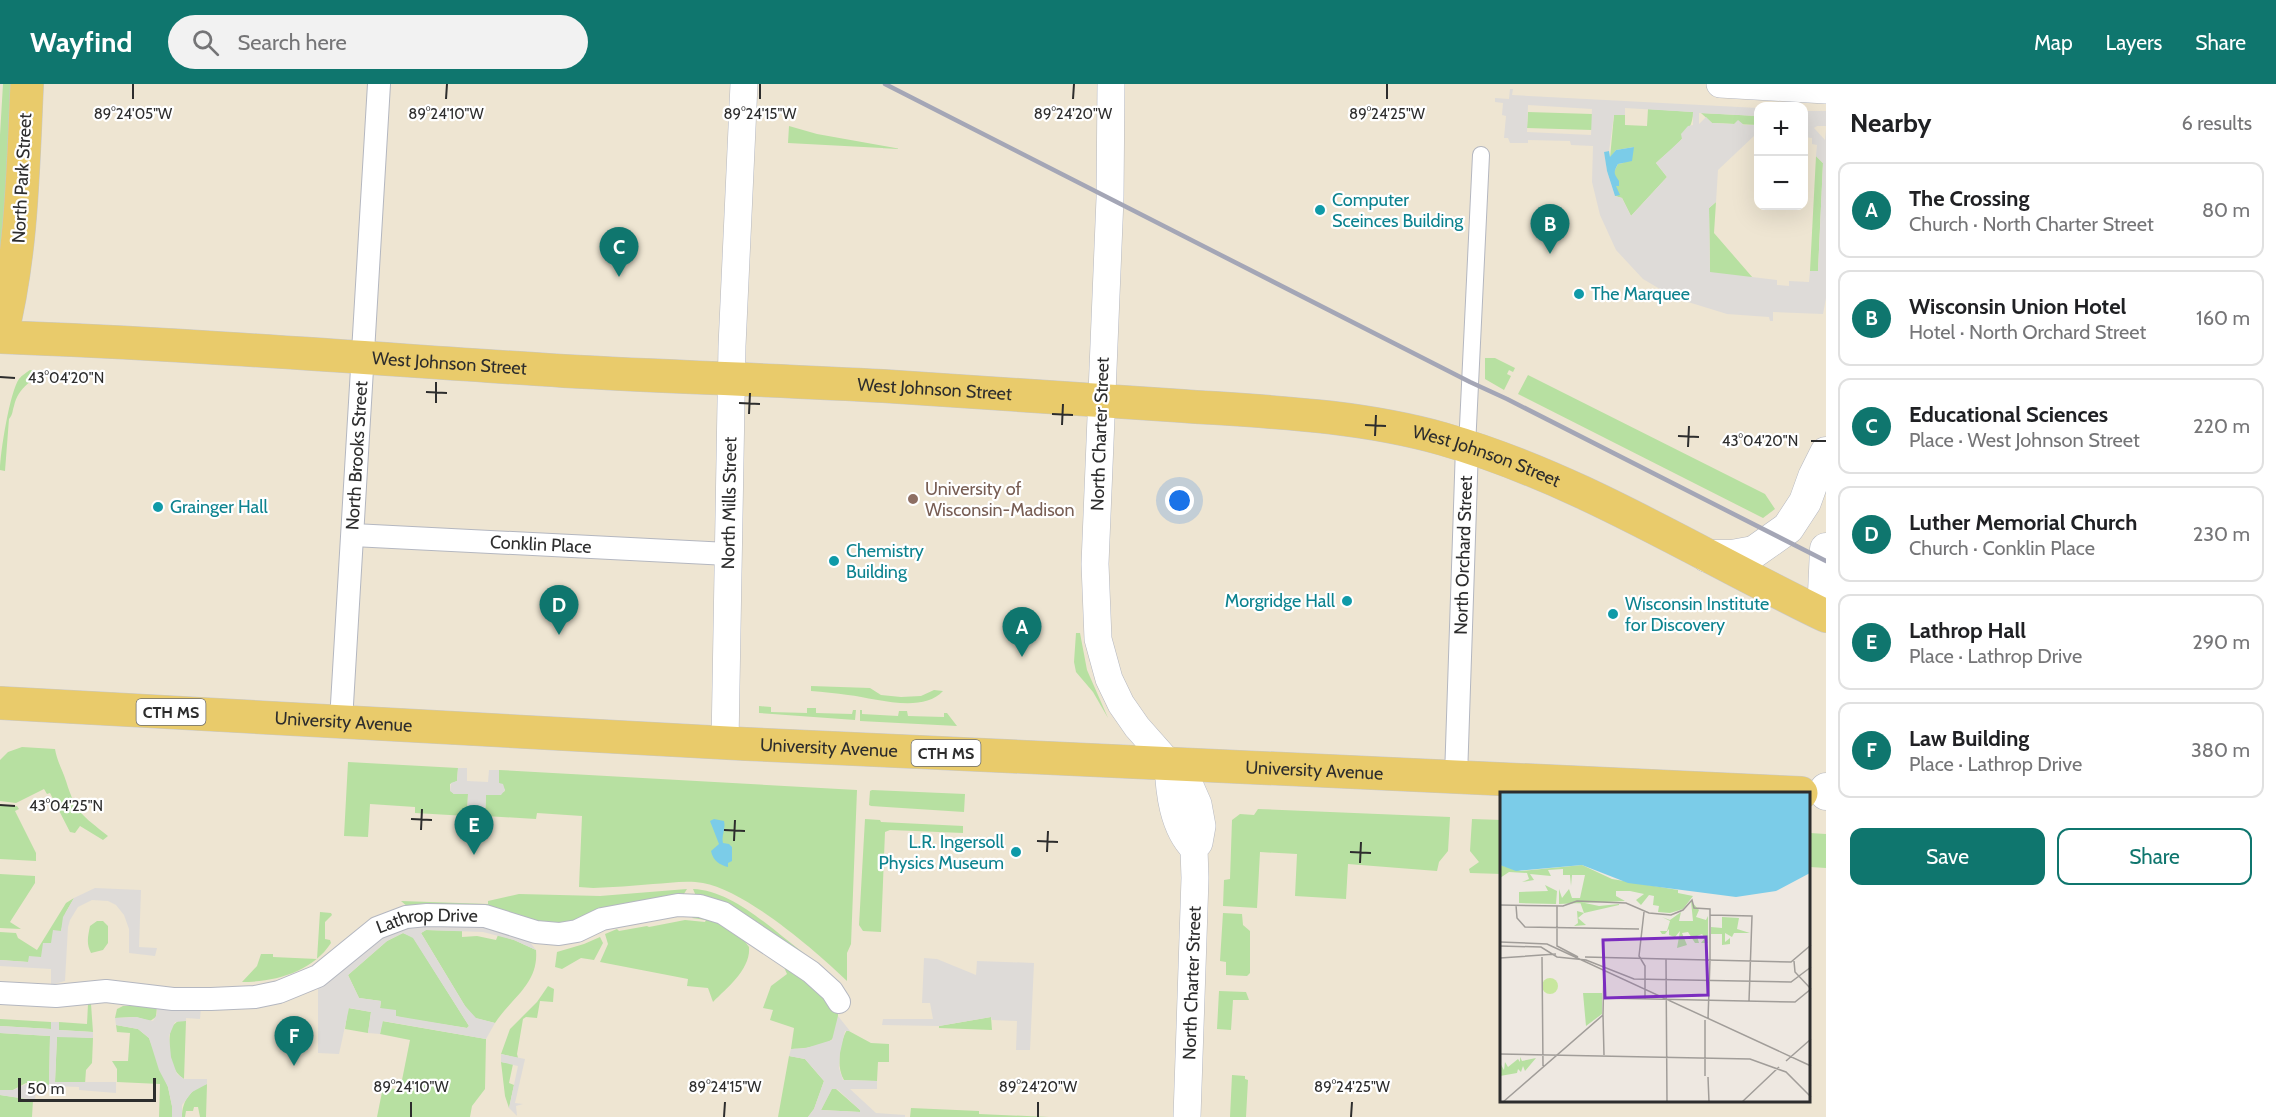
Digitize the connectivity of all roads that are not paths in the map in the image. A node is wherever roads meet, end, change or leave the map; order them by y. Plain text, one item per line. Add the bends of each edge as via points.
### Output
1 (27, 84) edge
2 (379, 84) edge
3 (744, 84) edge
4 (1111, 84) edge
5 (1720, 84) edge
6 (1826, 90) edge
7 (1481, 155) dead end
8 (0, 339) edge
9 (364, 357) junction
10 (732, 378) junction
11 (1101, 400) junction
12 (1467, 447) junction
13 (1826, 453) edge
14 (353, 535) junction
15 (1826, 549) edge
16 (729, 554) junction
17 (1707, 556) junction
18 (1826, 605) edge
19 (1826, 616) edge
20 (0, 703) edge
21 (341, 721) junction
22 (725, 743) junction
23 (1168, 763) junction
24 (1456, 777) junction
25 (1826, 789) edge
26 (1779, 792) edge
27 (1826, 794) edge
28 (0, 993) edge
29 (839, 1002) dead end
30 (1187, 1117) edge

1 - 8 main road, North Park Street via 20,235
2 - 9 street, North Brooks Street
3 - 10 street, North Mills Street
4 - 11 street, North Charter Street
5 - 6 street
7 - 12 street, North Orchard Street
8 - 9 main road, West Johnson Street
9 - 10 main road, West Johnson Street
9 - 14 street, North Brooks Street
10 - 11 main road, West Johnson Street
10 - 16 street, North Mills Street
11 - 12 main road, West Johnson Street via 1333,417 1380,424
11 - 23 street, North Charter Street via 1095,564 1098,639 1116,694 1137,727
12 - 17 main road, West Johnson Street via 1570,486
12 - 24 street, North Orchard Street
13 - 17 main road via 1805,502 1788,528 1754,552
14 - 16 street, Conklin Place
14 - 21 street, North Brooks Street
15 - 18 main road
16 - 22 street, North Mills Street
17 - 19 main road, West Johnson Street
20 - 21 main road, University Avenue / CTH MS
21 - 22 main road, University Avenue / CTH MS
22 - 23 main road, University Avenue / CTH MS
23 - 24 main road, University Avenue / CTH MS
23 - 30 street, North Charter Street via 1191,788 1201,810 1201,835 1194,849
24 - 26 main road, University Avenue / CTH MS
25 - 27 main road
28 - 29 street, Lathrop Drive via 56,996 106,991 173,999 255,997 318,976 377,928 406,917 485,916 536,932 559,934 577,931 602,919 678,904 723,913 823,981

